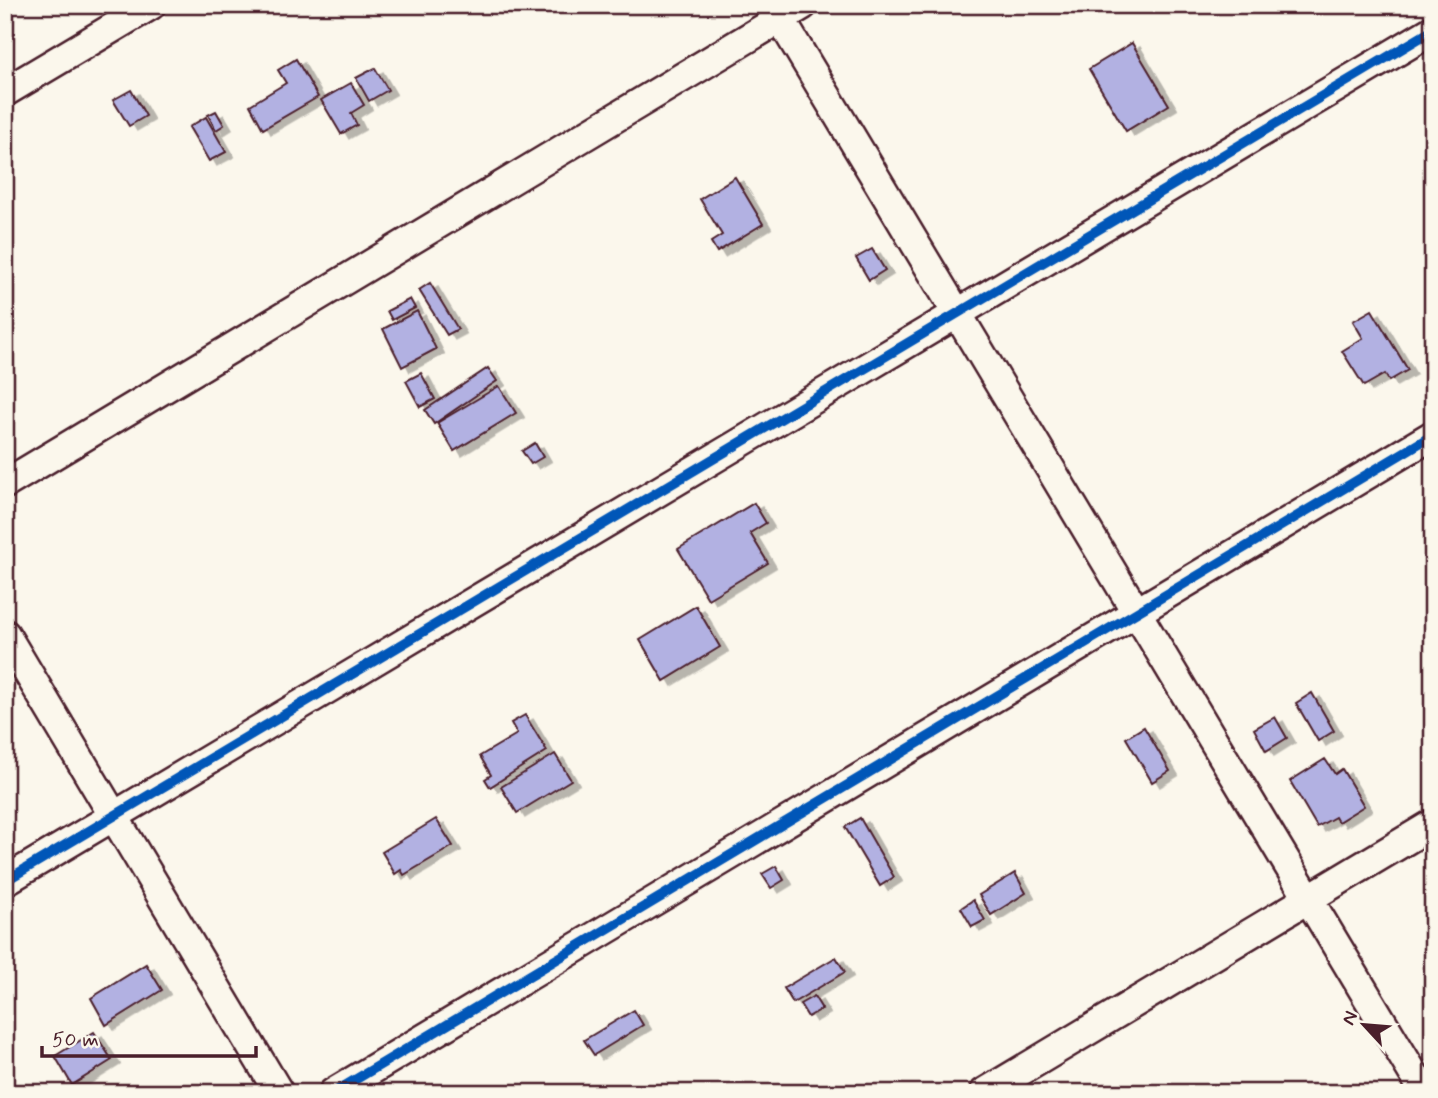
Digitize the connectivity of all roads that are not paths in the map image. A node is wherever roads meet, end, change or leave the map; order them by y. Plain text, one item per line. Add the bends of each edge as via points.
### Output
1 (151, 5) edge
2 (785, 10) edge
3 (1433, 30) edge
4 (5, 92) edge
5 (957, 313) junction
6 (1433, 435) edge
7 (5, 484) edge
8 (1136, 613) junction
9 (5, 634) edge
10 (114, 816) junction
11 (1433, 824) edge
12 (5, 881) edge
13 (1308, 898) junction
14 (279, 1093) edge
15 (333, 1093) edge
16 (984, 1093) edge
17 (1425, 1093) edge

1 - 4 street
2 - 5 street
2 - 7 street
3 - 5 street
5 - 8 street
5 - 10 street
6 - 8 street
8 - 13 street
8 - 15 street
9 - 10 street
10 - 12 street
10 - 14 street
11 - 13 street
13 - 16 street
13 - 17 street

